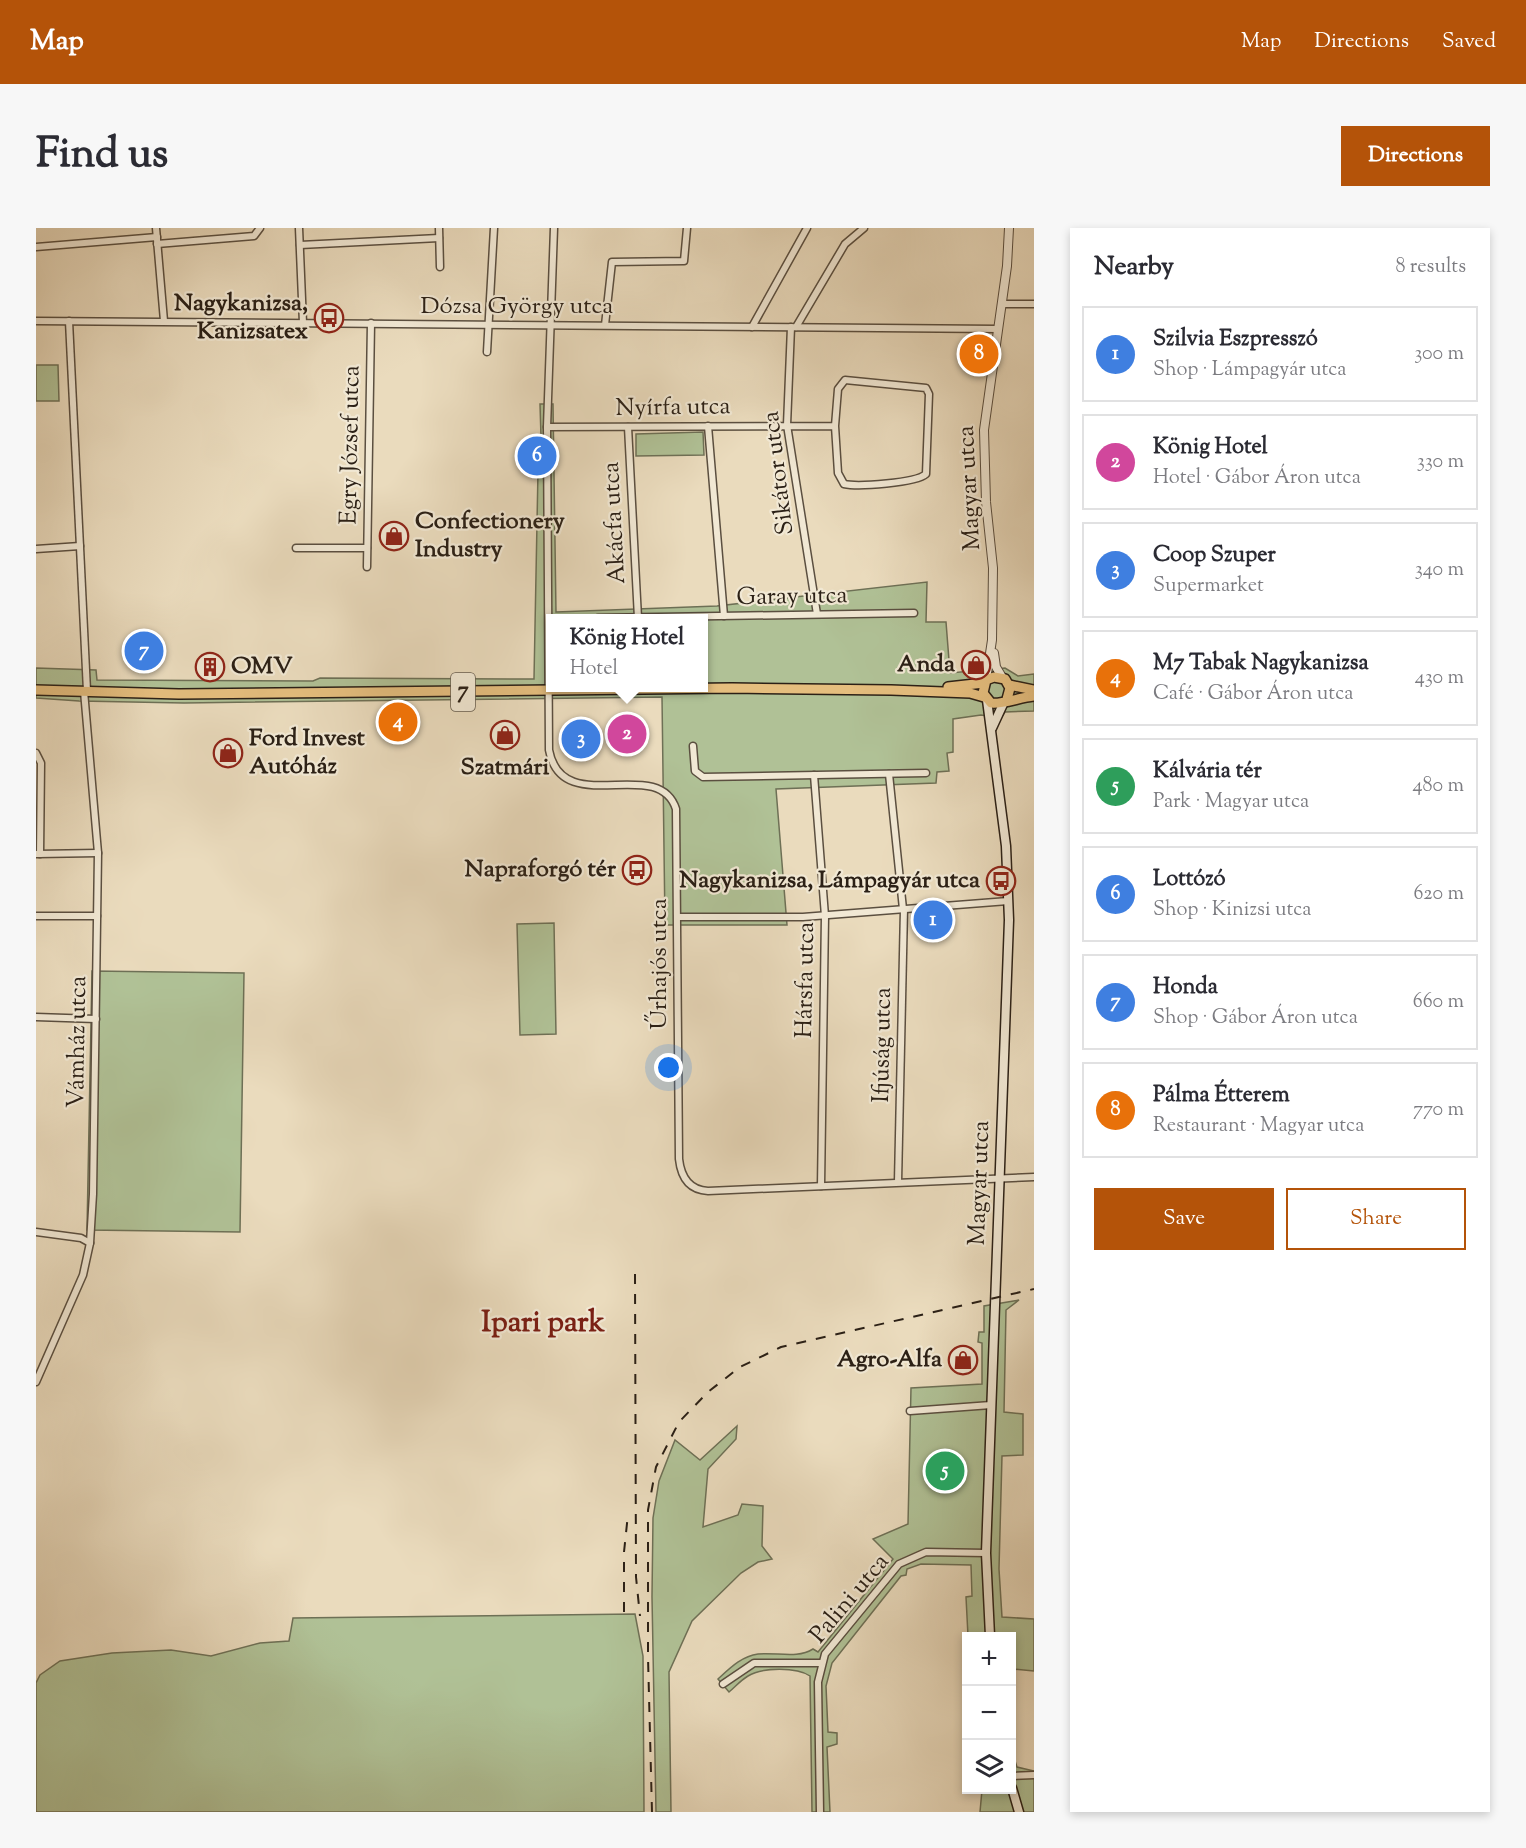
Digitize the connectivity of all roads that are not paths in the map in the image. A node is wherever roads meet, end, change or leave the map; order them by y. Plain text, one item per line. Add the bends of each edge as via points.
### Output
1 (156, 228) edge
2 (260, 228) edge
3 (299, 228) edge
4 (439, 228) edge
5 (494, 228) edge
6 (554, 228) edge
7 (687, 228) edge
8 (807, 228) edge
9 (864, 228) edge
10 (1009, 228) edge
11 (439, 238) junction
12 (157, 240) junction
13 (300, 245) junction
14 (36, 247) edge
15 (440, 267) dead end
16 (1002, 304) junction
17 (1034, 304) edge
18 (36, 321) edge
19 (69, 321) junction
20 (164, 321) junction
21 (303, 323) junction
22 (370, 323) junction
23 (488, 324) junction
24 (549, 325) junction
25 (605, 325) junction
26 (752, 327) junction
27 (793, 327) junction
28 (998, 329) junction
29 (487, 352) dead end
30 (787, 425) junction
31 (708, 426) junction
32 (835, 426) junction
33 (547, 427) junction
34 (628, 427) junction
35 (80, 546) junction
36 (296, 548) dead end
37 (367, 548) junction
38 (36, 549) edge
39 (367, 567) dead end
40 (914, 613) dead end
41 (549, 614) edge
42 (638, 614) edge
43 (817, 614) junction
44 (708, 616) edge
45 (724, 616) junction
46 (992, 640) junction
47 (1002, 677) junction
48 (985, 682) junction
49 (1009, 685) junction
50 (708, 689) edge
51 (36, 690) edge
52 (891, 690) junction
53 (1034, 690) edge
54 (85, 691) junction
55 (548, 692) joint
56 (1034, 696) edge
57 (985, 699) junction
58 (1005, 700) junction
59 (991, 731) junction
60 (693, 746) dead end
61 (36, 753) edge
62 (889, 774) junction
63 (926, 774) dead end
64 (814, 775) junction
65 (38, 854) edge
66 (98, 854) junction
67 (1008, 901) junction
68 (903, 909) junction
69 (97, 915) junction
70 (36, 916) edge
71 (825, 916) junction
72 (678, 917) junction
73 (36, 1017) edge
74 (96, 1019) junction
75 (1000, 1177) junction
76 (1034, 1177) edge
77 (898, 1182) junction
78 (821, 1186) junction
79 (36, 1232) edge
80 (90, 1243) junction
81 (36, 1382) edge
82 (991, 1405) junction
83 (910, 1410) dead end
84 (986, 1553) junction
85 (990, 1632) edge
86 (821, 1664) junction
87 (723, 1684) dead end
88 (1034, 1775) edge
89 (1016, 1776) edge
90 (1013, 1794) edge
91 (820, 1812) edge
92 (1019, 1812) edge

1 - 12 street
2 - 12 street via 254,236
3 - 13 street
4 - 11 street
5 - 23 street
6 - 24 street
7 - 25 street via 684,261 612,262
8 - 26 street
9 - 27 street, Sikátor utca via 845,244
10 - 16 street, Magyar utca
11 - 13 street
11 - 15 street
12 - 14 street
12 - 20 street
13 - 21 street
16 - 17 street
16 - 28 street, Magyar utca
18 - 19 street, Dózsa György utca
19 - 20 street, Dózsa György utca
19 - 35 street, Vámház utca
20 - 21 street, Dózsa György utca
21 - 22 street, Dózsa György utca
22 - 23 street, Dózsa György utca
22 - 37 street, Egry József utca
23 - 24 street, Dózsa György utca
23 - 29 street
24 - 25 street, Dózsa György utca
24 - 33 street
25 - 26 street, Dózsa György utca
26 - 27 street, Dózsa György utca
27 - 28 street, Dózsa György utca
27 - 30 street, Sikátor utca
28 - 46 street, Magyar utca via 983,442 993,558
30 - 31 street, Nyírfa utca
30 - 32 street, Nyírfa utca
30 - 43 street, Sikátor utca
31 - 34 street, Nyírfa utca
31 - 45 street
32 - 32 street via 838,473 844,484 911,480 926,474 926,388 845,380 838,389
33 - 34 street, Nyírfa utca
33 - 41 street
34 - 42 street, Akácfa utca
35 - 38 street
35 - 54 street, Vámház utca
36 - 37 street
37 - 39 street, Egry József utca
40 - 43 street, Garay utca
43 - 45 street, Garay utca
44 - 45 street, Garay utca
46 - 47 street, Magyar utca via 996,667
46 - 48 street, Magyar utca
47 - 48 main road, 7 via 994,676
47 - 49 main road
48 - 52 main road, 7
48 - 57 main road
49 - 53 main road
49 - 58 main road
50 - 52 main road, 7
51 - 54 main road, 7
52 - 57 main road, 7 via 970,693
54 - 55 main road, 7
54 - 66 street, Vámház utca
55 - 72 street, Űrhajós utca via 549,750 561,776 581,784 654,788 669,795 678,824
56 - 58 main road, 7
57 - 58 main road, 7 via 995,704
57 - 59 main road, Magyar utca
58 - 59 main road
59 - 67 main road, Magyar utca via 1006,846
60 - 64 street via 695,771 703,777
61 - 65 street via 41,763
62 - 63 street
62 - 64 street
62 - 68 street, Ifjúság utca
64 - 71 street, Hársfa utca
65 - 66 street
66 - 69 street, Vámház utca
67 - 68 street
67 - 75 main road, Magyar utca
68 - 71 street
68 - 77 street, Ifjúság utca
69 - 70 street
69 - 74 street, Vámház utca
71 - 72 street
71 - 78 street, Hársfa utca
72 - 78 street, Űrhajós utca via 682,1176 693,1187 708,1191
73 - 74 street
74 - 80 street, Vámház utca
75 - 76 street, Űrhajós utca
75 - 77 street, Űrhajós utca
75 - 82 main road, Magyar utca
77 - 78 street, Űrhajós utca
79 - 80 street via 81,1238
80 - 81 street, Vámház utca via 80,1283
82 - 83 street
82 - 84 main road, Magyar utca
84 - 85 main road, Magyar utca
84 - 86 street, Palini utca via 926,1552 899,1564
86 - 87 street via 754,1663
86 - 91 street, Palini utca
88 - 89 street
90 - 92 main road

